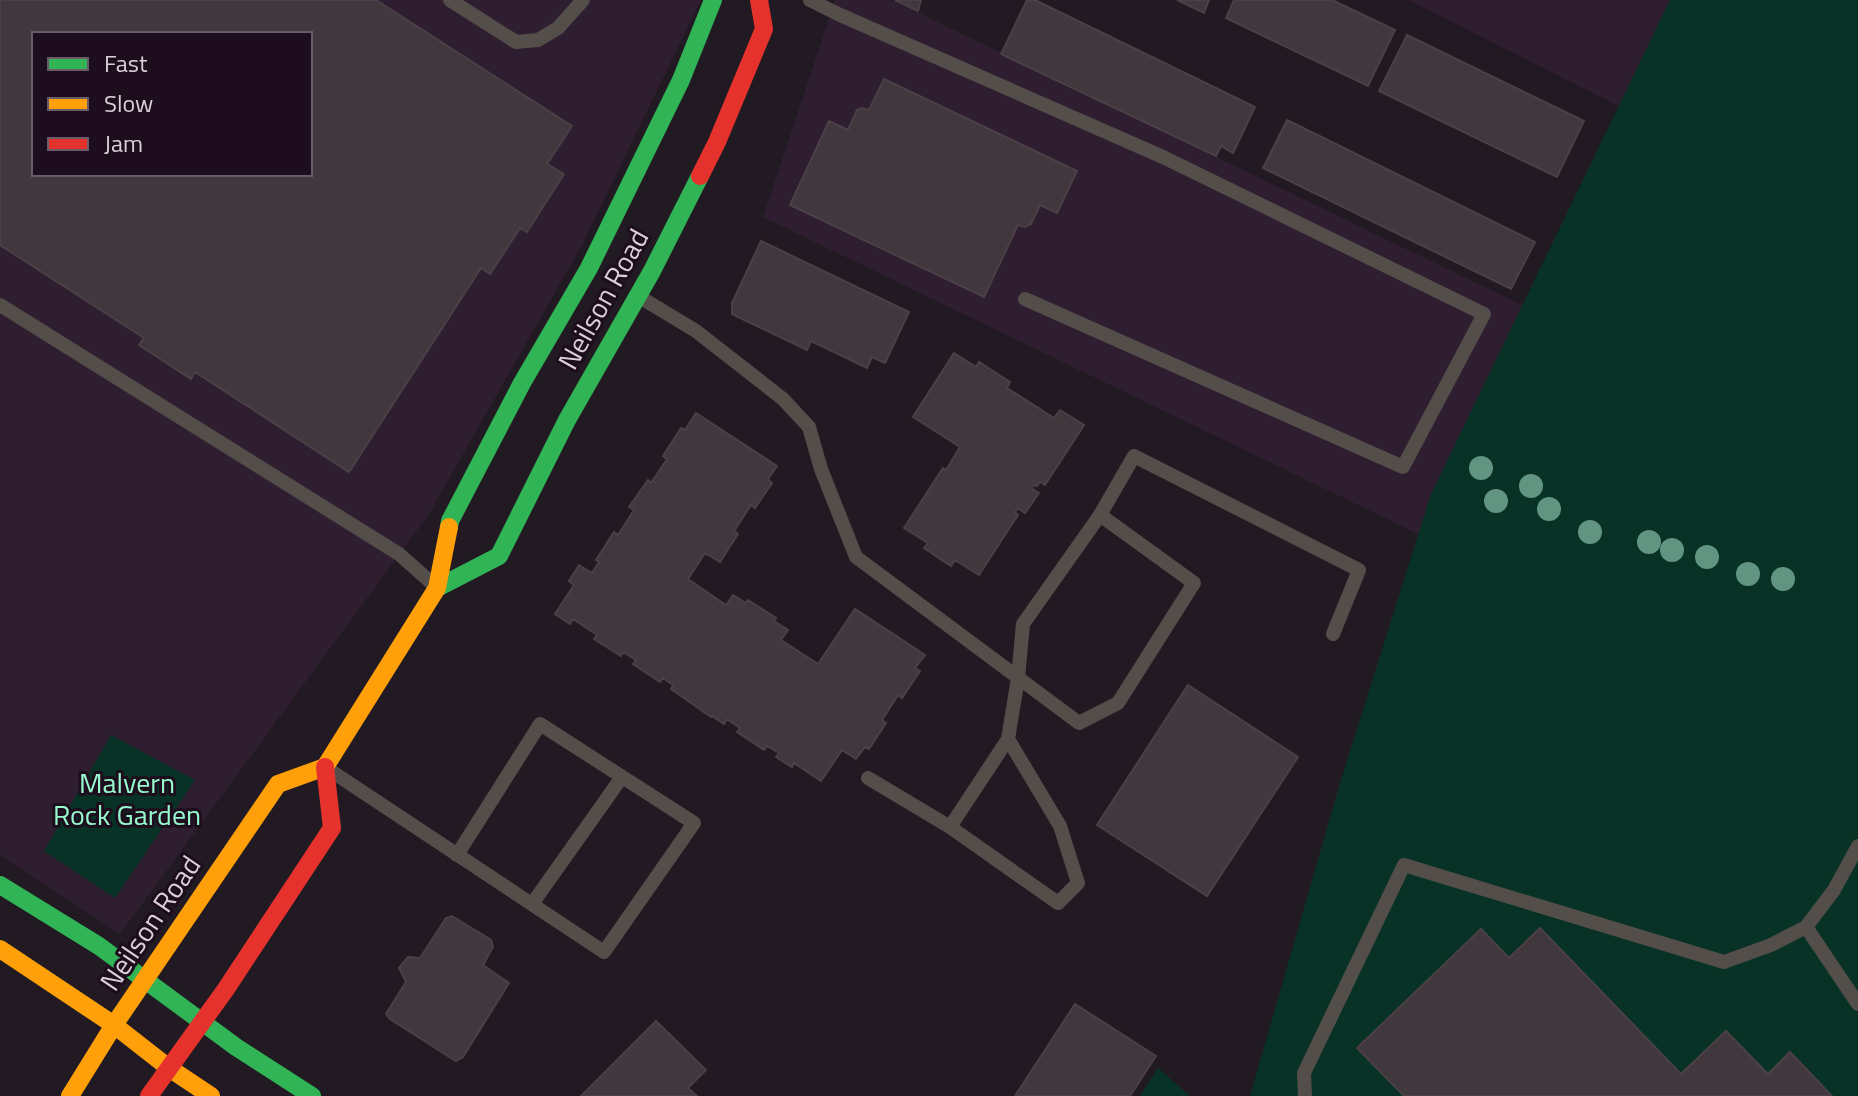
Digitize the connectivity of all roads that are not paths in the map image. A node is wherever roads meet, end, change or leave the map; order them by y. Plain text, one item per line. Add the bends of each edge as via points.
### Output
1 (450, 0) edge
2 (583, 0) edge
3 (713, 0) edge
4 (759, 0) edge
5 (810, 0) edge
6 (632, 292) junction
7 (1025, 299) dead end
8 (0, 305) edge
9 (1100, 515) junction
10 (437, 588) junction
11 (1333, 634) dead end
12 (1018, 678) junction
13 (1008, 739) junction
14 (325, 767) junction
15 (622, 777) junction
16 (868, 778) dead end
17 (950, 827) junction
18 (1858, 846) edge
19 (457, 855) junction
20 (0, 885) edge
21 (532, 904) junction
22 (1806, 927) junction
23 (0, 949) edge
24 (145, 979) junction
25 (1858, 1004) edge
26 (201, 1022) junction
27 (114, 1025) junction
28 (169, 1068) junction
29 (70, 1096) edge
30 (149, 1096) edge
31 (211, 1096) edge
32 (312, 1096) edge
33 (1305, 1096) edge

1 - 2 lane via 516,42 538,40 558,28
3 - 10 main road, Neilson Road via 595,272 522,383 450,521
4 - 6 main road, Neilson Road via 764,29 717,142
5 - 7 lane via 1163,157 1484,314 1403,467
6 - 10 main road, Neilson Road via 499,556
6 - 12 lane via 696,331 783,399 809,427 856,557
8 - 10 lane via 399,554
9 - 11 lane via 1134,456 1281,530 1359,570
9 - 12 lane via 1023,624
9 - 12 lane via 1194,583 1118,703 1079,723
10 - 14 main road, Neilson Road
12 - 13 lane
13 - 17 lane
13 - 17 lane via 1060,826 1078,883 1058,903
14 - 19 lane
14 - 24 main road, Neilson Road via 278,784
14 - 26 main road via 332,828
15 - 19 lane via 540,724
15 - 21 lane
15 - 21 lane via 694,823 604,952
16 - 17 lane
18 - 22 lane
19 - 21 lane
20 - 24 main road
22 - 25 lane
22 - 33 lane via 1724,962 1404,865 1304,1073
23 - 27 main road
24 - 26 main road
24 - 27 main road, Neilson Road
26 - 28 main road
26 - 32 main road
27 - 28 main road
27 - 29 main road, Neilson Road
28 - 30 main road
28 - 31 main road

